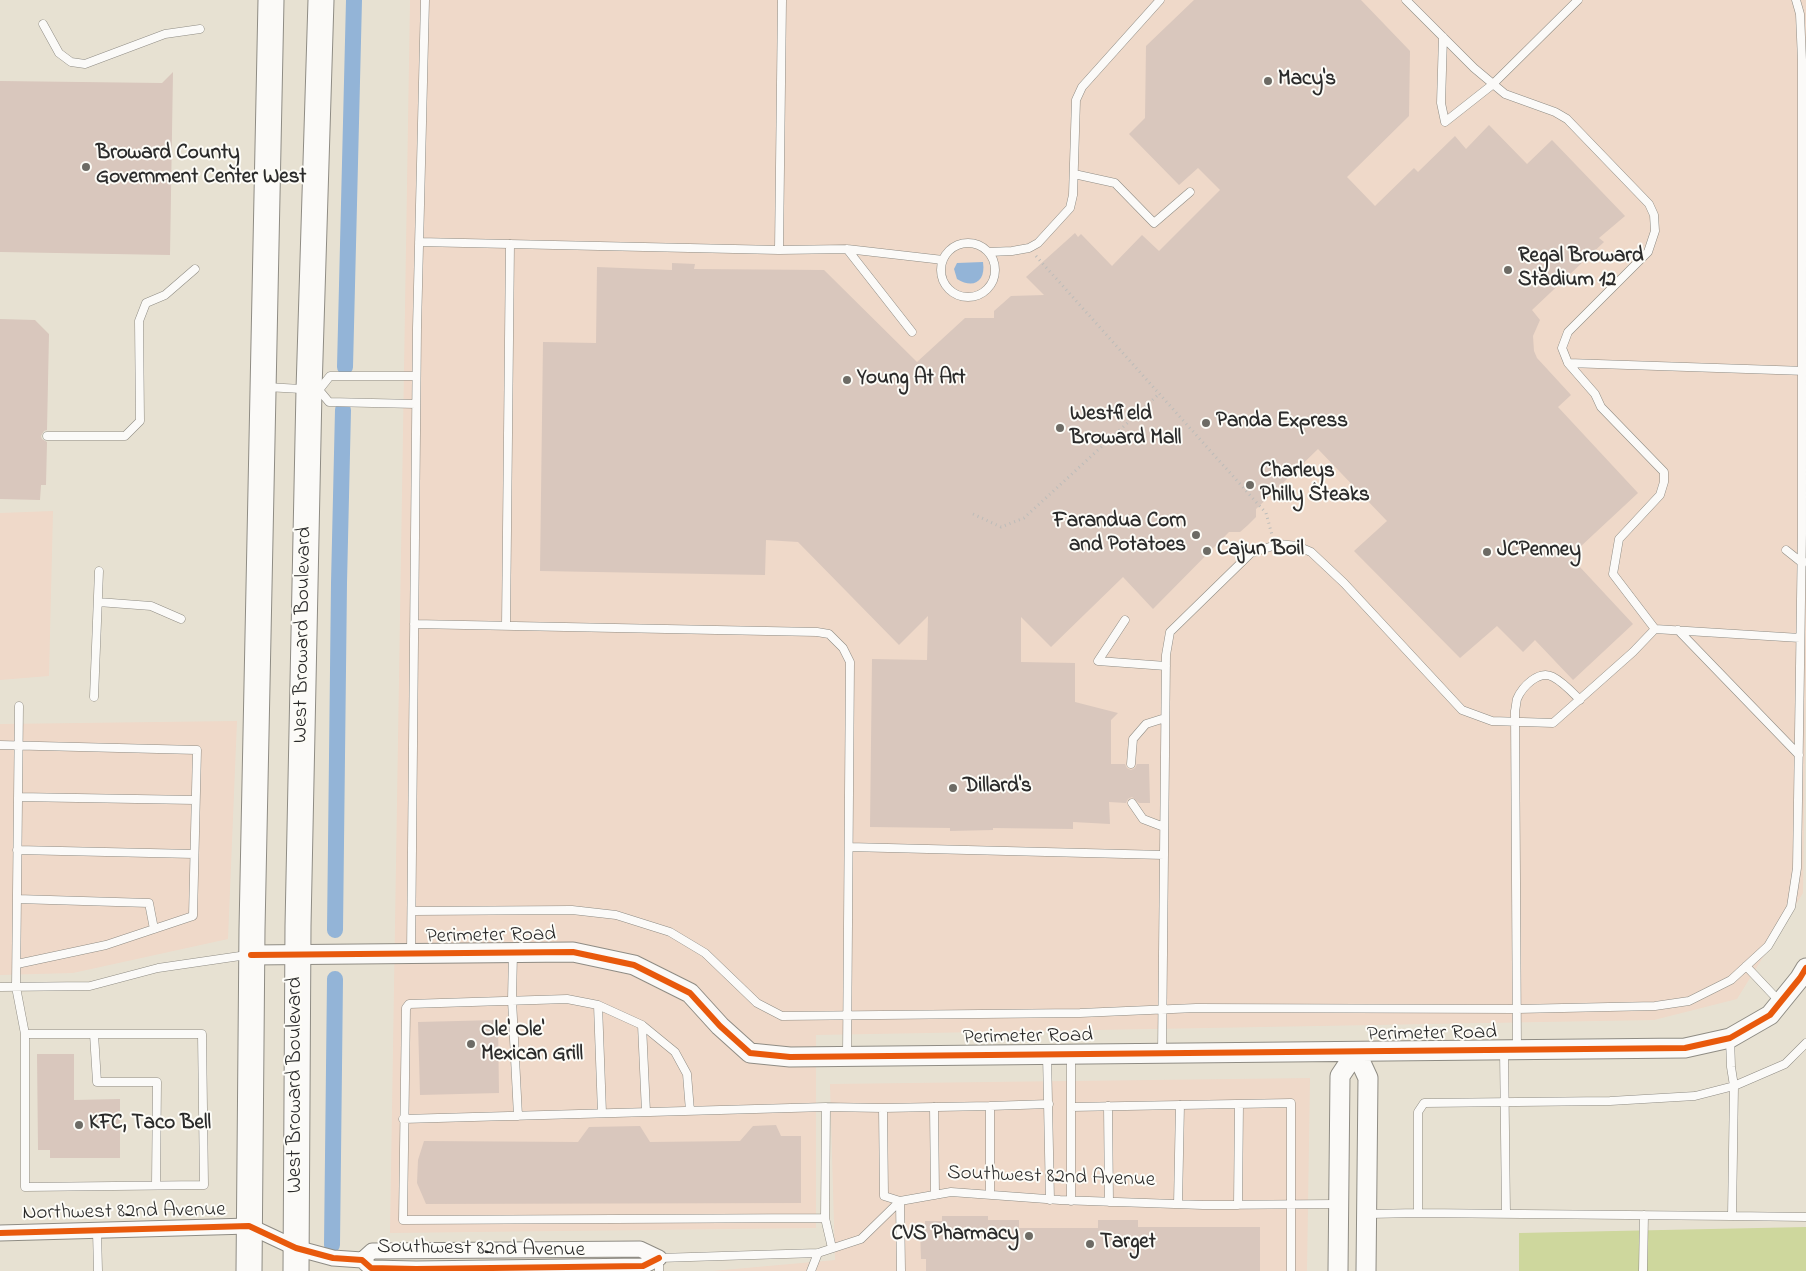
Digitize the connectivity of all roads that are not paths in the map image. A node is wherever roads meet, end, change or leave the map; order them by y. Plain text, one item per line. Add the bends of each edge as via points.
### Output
1 (271, 0) edge
2 (321, 0) edge
3 (425, 0) edge
4 (782, 0) edge
5 (1160, 0) edge
6 (1406, 0) edge
7 (1578, 0) edge
8 (1796, 0) edge
9 (43, 24) dead end
10 (200, 29) dead end
11 (1443, 38) junction
12 (1492, 85) junction
13 (1074, 174) junction
14 (1190, 192) dead end
15 (419, 242) junction
16 (510, 244) junction
17 (847, 249) junction
18 (779, 250) junction
19 (989, 252) junction
20 (943, 260) junction
21 (196, 269) dead end
22 (912, 332) dead end
23 (1568, 363) junction
24 (1804, 371) edge
25 (416, 376) junction
26 (263, 387) junction
27 (314, 390) junction
28 (416, 404) junction
29 (47, 436) dead end
30 (1786, 550) dead end
31 (1804, 562) edge
32 (99, 571) dead end
33 (98, 602) junction
34 (181, 619) dead end
35 (1126, 620) dead end
36 (414, 624) junction
37 (506, 626) junction
38 (1654, 629) junction
39 (1678, 630) junction
40 (1800, 638) junction
41 (1166, 666) junction
42 (94, 697) dead end
43 (1580, 700) junction
44 (19, 706) dead end
45 (1165, 718) junction
46 (1516, 722) junction
47 (0, 745) edge
48 (18, 745) junction
49 (1799, 755) junction
50 (1131, 764) dead end
51 (18, 797) junction
52 (196, 800) junction
53 (1132, 803) dead end
54 (1164, 827) junction
55 (1802, 830) edge
56 (849, 847) junction
57 (18, 850) junction
58 (194, 854) junction
59 (1164, 855) junction
60 (17, 899) junction
61 (412, 911) junction
62 (154, 929) junction
63 (512, 953) junction
64 (252, 954) junction
65 (411, 954) junction
66 (298, 955) junction
67 (17, 964) junction
68 (1746, 966) junction
69 (1806, 968) edge
70 (16, 987) junction
71 (0, 988) edge
72 (512, 1000) junction
73 (1780, 1002) junction
74 (598, 1005) junction
75 (1163, 1009) junction
76 (1517, 1010) junction
77 (847, 1016) junction
78 (642, 1025) junction
79 (25, 1034) junction
80 (94, 1034) junction
81 (1730, 1038) junction
82 (1806, 1043) edge
83 (1511, 1050) junction
84 (1356, 1052) junction
85 (1162, 1053) junction
86 (1048, 1054) junction
87 (1071, 1054) junction
88 (847, 1056) junction
89 (1734, 1086) junction
90 (1505, 1101) junction
91 (1049, 1104) junction
92 (1180, 1104) junction
93 (1239, 1104) junction
94 (990, 1106) junction
95 (1108, 1106) junction
96 (934, 1107) junction
97 (1071, 1107) junction
98 (826, 1108) junction
99 (883, 1108) junction
100 (690, 1111) junction
101 (646, 1112) junction
102 (602, 1113) junction
103 (518, 1116) junction
104 (403, 1119) junction
105 (156, 1185) junction
106 (935, 1195) junction
107 (990, 1195) junction
108 (1050, 1200) junction
109 (900, 1201) junction
110 (1071, 1201) junction
111 (1109, 1202) junction
112 (1178, 1204) junction
113 (1292, 1204) junction
114 (1339, 1204) junction
115 (1238, 1205) junction
116 (1418, 1213) junction
117 (1366, 1214) junction
118 (1506, 1214) junction
119 (1644, 1215) junction
120 (1732, 1216) junction
121 (1806, 1217) edge
122 (825, 1218) junction
123 (249, 1226) junction
124 (97, 1231) junction
125 (0, 1233) edge
126 (1338, 1244) junction
127 (832, 1248) junction
128 (511, 1250) junction
129 (818, 1253) junction
130 (296, 1260) edge
131 (1366, 1262) edge
132 (659, 1264) edge
133 (369, 1266) edge
134 (510, 1268) junction
135 (617, 1269) edge
136 (452, 1270) edge
137 (98, 1271) edge
138 (249, 1271) edge
139 (812, 1271) edge
140 (901, 1271) edge
141 (1291, 1271) edge
142 (1338, 1271) edge
143 (1643, 1271) edge

1 - 26 main road
2 - 27 main road, West Broward Boulevard
3 - 15 lane
4 - 18 lane
5 - 13 lane via 1082,87 1076,100
6 - 11 lane
7 - 12 lane
8 - 24 lane via 1800,14 1802,60
9 - 10 lane via 59,53 71,62 85,64 164,34
11 - 12 lane
11 - 12 lane via 1441,103 1445,122
12 - 23 lane via 1505,94 1567,118 1649,204 1654,216 1655,231 1648,252 1568,332 1562,348
13 - 14 lane via 1115,182 1154,223
13 - 19 lane via 1070,208 1038,243 1012,252
15 - 16 lane
15 - 25 lane
16 - 18 lane
16 - 37 lane
17 - 18 lane
17 - 20 lane
17 - 22 lane
19 - 20 lane via 973,243 963,243 947,251
19 - 20 lane via 995,277 991,285 977,296 960,296 952,292 946,285 941,268
21 - 29 lane via 165,295 146,302 138,321 140,421 125,436
23 - 24 lane
23 - 38 lane via 1595,394 1601,407 1664,472 1660,495 1619,539 1613,574
24 - 31 lane
25 - 27 lane via 330,376
25 - 28 lane
26 - 27 lane
26 - 64 main road
27 - 28 lane via 329,402
27 - 66 main road, West Broward Boulevard
28 - 36 lane
30 - 31 lane
31 - 40 lane
32 - 33 lane
33 - 34 lane via 151,606
33 - 42 lane
35 - 41 lane via 1098,661
36 - 37 lane
36 - 61 lane
37 - 56 lane via 829,634 843,648 850,662
38 - 39 lane
38 - 43 lane
39 - 40 lane
39 - 49 lane
40 - 49 lane
41 - 45 lane
41 - 46 lane via 1170,632 1251,553 1275,545 1298,546 1312,552 1344,583 1462,710 1492,721
43 - 46 lane via 1553,723
43 - 46 lane via 1555,677 1537,677 1517,700
44 - 48 lane
45 - 50 lane via 1146,724 1134,739
45 - 54 lane
46 - 76 lane
47 - 48 lane
48 - 51 lane
48 - 52 lane via 197,750
49 - 55 lane
51 - 52 lane
51 - 57 lane
52 - 58 lane
53 - 54 lane via 1144,819
54 - 59 lane
55 - 68 lane via 1791,907 1768,946
56 - 59 lane
56 - 77 lane
57 - 58 lane
57 - 60 lane
58 - 62 lane via 193,916
59 - 75 lane
60 - 62 lane via 148,903
60 - 67 lane
61 - 65 lane
61 - 77 lane via 572,910 616,915 670,932 698,949 757,1003 782,1016
62 - 67 lane via 106,945
63 - 65 street, Perimeter Road
63 - 72 lane
63 - 88 street, Perimeter Road via 573,952 634,965 690,993 750,1053 790,1057
64 - 66 street, Perimeter Road
64 - 70 lane via 158,968 90,986
64 - 123 main road
65 - 66 street, Perimeter Road
66 - 130 main road, West Broward Boulevard
67 - 70 lane
68 - 73 lane
68 - 76 lane via 1731,980 1690,1001 1655,1006
69 - 73 street, Perimeter Road
70 - 71 lane
70 - 79 lane
72 - 74 lane via 567,999
72 - 103 lane
72 - 104 lane via 407,1006
73 - 81 street, Perimeter Road via 1770,1015
74 - 78 lane
74 - 102 lane
75 - 76 lane
75 - 77 lane
75 - 85 lane
76 - 83 lane
77 - 88 lane
78 - 100 lane via 675,1052 687,1074
78 - 101 lane
79 - 80 lane
79 - 105 lane via 25,1187
80 - 105 lane via 97,1082 157,1082
80 - 105 lane via 202,1034 204,1185
81 - 83 street, Perimeter Road via 1685,1048
81 - 89 lane
82 - 89 lane via 1785,1064
83 - 84 street, Perimeter Road
83 - 90 lane
84 - 85 street, Perimeter Road
84 - 114 street via 1340,1076
84 - 117 street via 1368,1078
85 - 87 street, Perimeter Road
86 - 87 street, Perimeter Road
86 - 88 street, Perimeter Road
86 - 91 lane
87 - 97 lane
89 - 90 lane via 1695,1096
89 - 120 lane
90 - 116 lane via 1424,1102 1418,1112
90 - 118 lane
91 - 94 lane
91 - 108 lane
92 - 93 lane
92 - 95 lane
92 - 112 lane
93 - 113 lane via 1291,1103
93 - 115 lane
94 - 96 lane
94 - 107 lane
95 - 97 lane
95 - 111 lane
96 - 99 lane
96 - 106 lane
97 - 110 lane
98 - 99 lane
98 - 100 lane
98 - 122 lane
99 - 109 lane via 884,1196
100 - 101 lane
101 - 102 lane
102 - 103 lane
103 - 104 lane
104 - 122 lane via 403,1220
106 - 107 lane, Southwest 82nd Avenue via 951,1192
106 - 109 lane, Southwest 82nd Avenue
107 - 108 lane, Southwest 82nd Avenue
108 - 110 lane, Southwest 82nd Avenue
109 - 127 lane, Southwest 82nd Avenue via 861,1239
109 - 140 lane
110 - 111 lane, Southwest 82nd Avenue
111 - 112 lane, Southwest 82nd Avenue
112 - 115 lane, Southwest 82nd Avenue
113 - 114 lane, Southwest 82nd Avenue
113 - 115 lane, Southwest 82nd Avenue
113 - 141 lane
114 - 126 street
116 - 117 lane
116 - 118 lane
117 - 131 street
118 - 119 lane
119 - 120 lane
119 - 143 lane
120 - 121 lane
122 - 127 lane
123 - 124 street, Northwest 82nd Avenue
123 - 130 street, Southwest 82nd Avenue
123 - 138 main road
124 - 125 street, Northwest 82nd Avenue
124 - 137 lane
126 - 131 street
126 - 142 street
127 - 129 lane, Southwest 82nd Avenue
128 - 132 street, Southwest 82nd Avenue via 640,1249
128 - 133 street, Southwest 82nd Avenue via 372,1251
128 - 134 street
129 - 132 lane, Southwest 82nd Avenue
129 - 139 lane
130 - 133 street, Southwest 82nd Avenue via 333,1258
132 - 135 street, Southwest 82nd Avenue
133 - 136 street, Southwest 82nd Avenue
134 - 135 street, Southwest 82nd Avenue
134 - 136 street, Southwest 82nd Avenue

